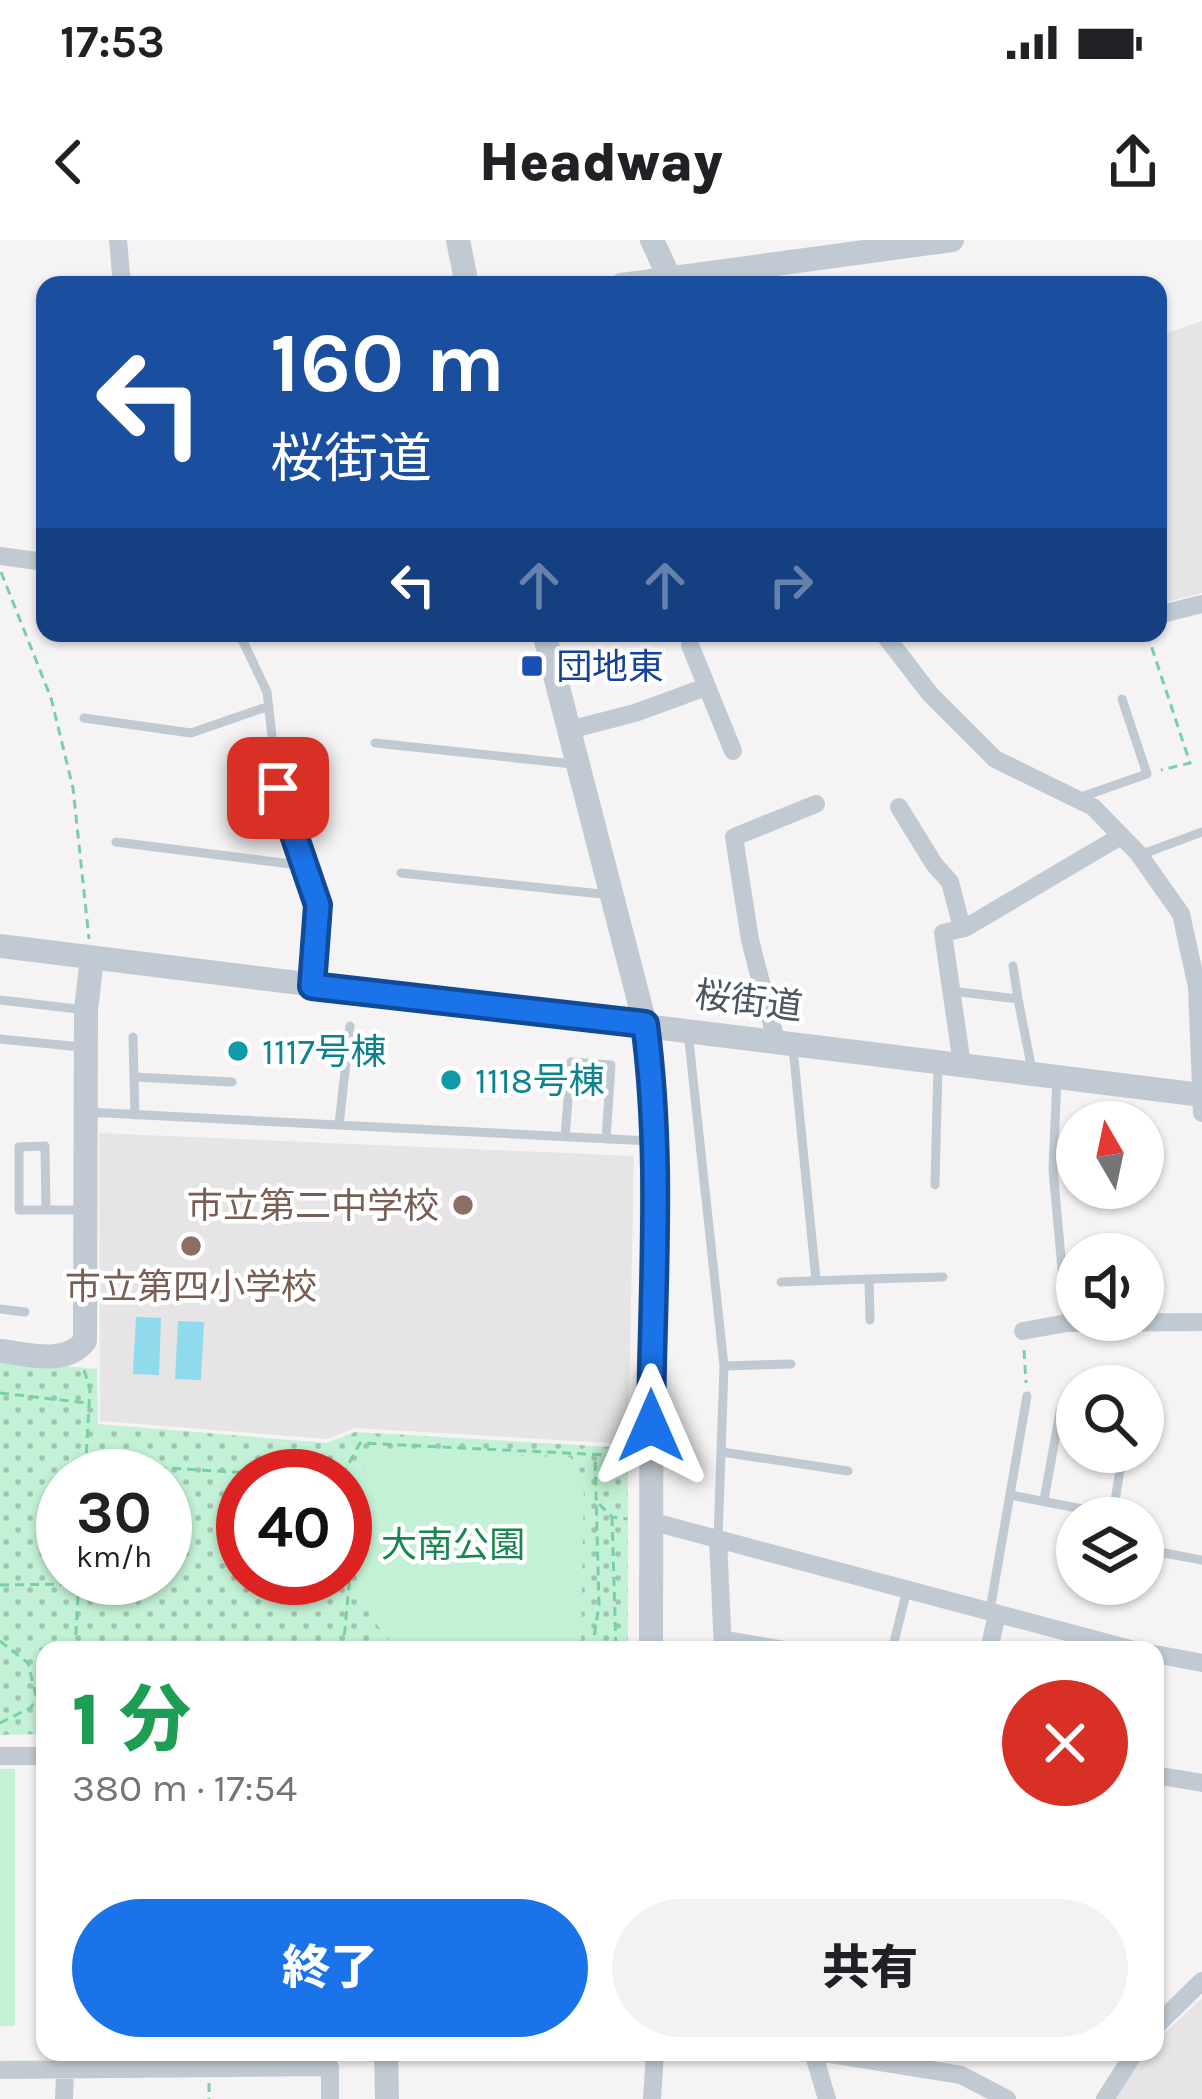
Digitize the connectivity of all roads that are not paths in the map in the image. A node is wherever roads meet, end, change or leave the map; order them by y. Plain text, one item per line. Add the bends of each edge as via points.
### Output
1 (118, 240) edge
2 (458, 240) edge
3 (652, 240) edge
4 (938, 241) edge
5 (779, 274) edge
6 (121, 276) edge
7 (465, 276) edge
8 (669, 276) edge
9 (724, 276) edge
10 (0, 556) edge
11 (36, 561) edge
12 (1202, 604) edge
13 (1167, 613) edge
14 (244, 642) edge
15 (546, 642) edge
16 (890, 642) edge
17 (690, 645) dead end
18 (706, 687) junction
19 (1122, 699) dead end
20 (269, 706) junction
21 (85, 718) dead end
22 (569, 730) junction
23 (375, 742) dead end
24 (733, 751) dead end
25 (578, 765) junction
26 (1161, 770) road end
27 (1148, 774) junction
28 (1076, 799) junction
29 (816, 804) dead end
30 (899, 807) dead end
31 (1202, 832) edge
32 (1121, 836) junction
33 (116, 842) dead end
34 (1140, 855) junction
35 (308, 866) junction
36 (401, 873) dead end
37 (612, 896) junction
38 (962, 928) junction
39 (0, 946) edge
40 (92, 958) junction
41 (1013, 965) dead end
42 (312, 986) junction
43 (952, 991) junction
44 (1018, 998) junction
45 (0, 1000) edge
46 (86, 1010) junction
47 (645, 1024) junction
48 (350, 1025) dead end
49 (688, 1029) junction
50 (134, 1037) dead end
51 (0, 1039) edge
52 (784, 1041) junction
53 (86, 1048) junction
54 (950, 1063) junction
55 (1045, 1075) junction
56 (134, 1077) junction
57 (232, 1082) dead end
58 (1201, 1101) edge
59 (86, 1112) junction
60 (135, 1115) junction
61 (339, 1125) junction
62 (565, 1137) junction
63 (605, 1139) junction
64 (653, 1142) junction
65 (935, 1185) dead end
66 (46, 1209) junction
67 (86, 1210) junction
68 (1059, 1233) edge
69 (943, 1277) dead end
70 (869, 1279) junction
71 (816, 1280) junction
72 (781, 1282) dead end
73 (0, 1309) edge
74 (25, 1312) dead end
75 (870, 1320) dead end
76 (1164, 1322) edge
77 (1202, 1322) edge
78 (1056, 1325) edge
79 (1023, 1330) road end
80 (0, 1351) edge
81 (791, 1364) dead end
82 (724, 1366) junction
83 (1027, 1396) road end
84 (1056, 1434) edge
85 (722, 1452) junction
86 (848, 1472) dead end
87 (1010, 1495) junction
88 (1044, 1501) junction
89 (1056, 1503) edge
90 (639, 1520) junction
91 (718, 1539) junction
92 (1164, 1553) edge
93 (1202, 1561) edge
94 (907, 1590) junction
95 (993, 1613) junction
96 (1060, 1640) edge
97 (650, 1641) edge
98 (722, 1641) edge
99 (894, 1641) edge
100 (990, 1641) edge
101 (1164, 1656) edge
102 (1202, 1663) edge
103 (0, 1756) edge
104 (36, 1756) edge
105 (1164, 1777) edge
106 (1202, 1783) edge
107 (1202, 1981) edge
108 (1164, 2012) edge
109 (386, 2061) edge
110 (654, 2061) edge
111 (817, 2061) edge
112 (872, 2061) edge
113 (1129, 2061) edge
114 (0, 2070) edge
115 (65, 2072) junction
116 (64, 2099) edge
117 (330, 2099) edge
118 (387, 2099) edge
119 (652, 2099) edge
120 (827, 2099) edge
121 (1007, 2099) edge
122 (1105, 2099) edge

1 - 6 street
2 - 7 street
3 - 8 street
4 - 5 street
5 - 9 street
10 - 11 street
12 - 13 street
14 - 20 lane
15 - 22 street
16 - 28 street via 995,759
17 - 18 street
18 - 22 street
18 - 24 street
19 - 27 lane
20 - 21 lane via 191,733
20 - 35 lane via 278,788
22 - 25 street
23 - 25 lane
25 - 37 street
26 - 27 lane
27 - 28 lane
28 - 32 street
29 - 52 street via 734,837 750,940
30 - 38 street via 950,882
31 - 34 lane
32 - 34 street
32 - 38 street
33 - 35 lane
34 - 58 street via 1181,914 1197,988
35 - 42 lane via 319,921
36 - 37 lane
37 - 47 street
38 - 43 street via 943,933
39 - 40 street, 桜街道
40 - 42 street, 桜街道
40 - 46 street
41 - 44 lane
42 - 47 street, 桜街道
43 - 44 lane
43 - 54 street
44 - 55 lane
45 - 46 lane
46 - 53 street
47 - 49 street, 桜街道
47 - 64 street
48 - 61 lane
49 - 52 street, 桜街道
49 - 82 lane
50 - 56 lane
51 - 53 lane
52 - 54 street, 桜街道
52 - 71 lane
53 - 59 street
54 - 55 street, 桜街道
54 - 65 lane
55 - 58 street, 桜街道
55 - 68 lane
56 - 57 lane
56 - 60 lane
59 - 60 lane
59 - 67 street
60 - 61 lane
61 - 62 lane
62 - 63 lane
62 - 63 lane via 571,1062 611,1065
63 - 64 lane
64 - 90 street
66 - 66 lane via 45,1147 19,1147 19,1210
66 - 67 lane
67 - 80 street via 85,1341 63,1358
69 - 70 lane
70 - 71 lane
70 - 75 lane
71 - 72 lane
73 - 74 lane
76 - 77 street
78 - 79 street
81 - 82 lane
82 - 85 lane
83 - 87 lane
84 - 88 lane
85 - 86 lane
85 - 91 lane
87 - 88 lane
87 - 95 lane
88 - 89 lane
90 - 91 street
90 - 97 street
91 - 94 street
91 - 98 street
92 - 93 lane
94 - 95 street
94 - 99 lane
95 - 96 street
95 - 100 street
101 - 102 street
103 - 104 street
105 - 106 street
107 - 108 street
109 - 118 street
110 - 119 street
111 - 120 street
112 - 121 street via 961,2075
113 - 122 street
114 - 115 street
115 - 116 street
115 - 117 street via 330,2067

